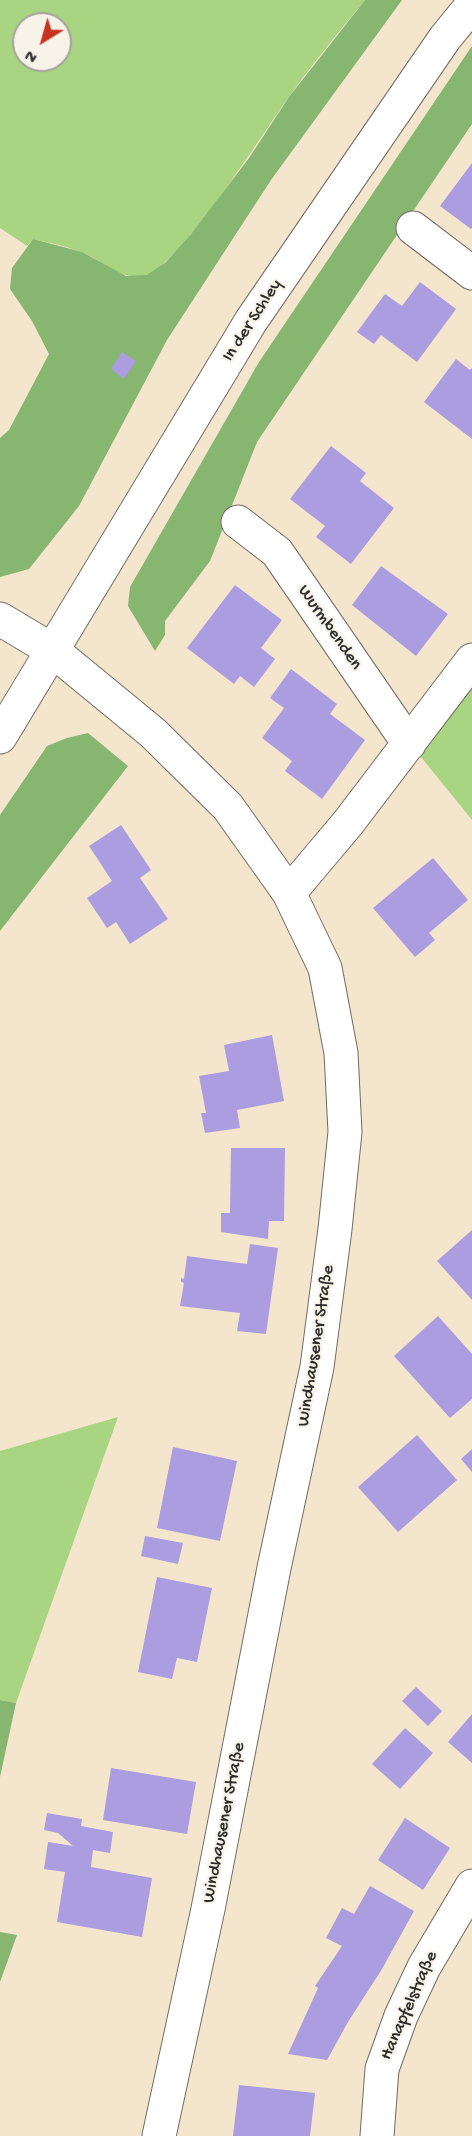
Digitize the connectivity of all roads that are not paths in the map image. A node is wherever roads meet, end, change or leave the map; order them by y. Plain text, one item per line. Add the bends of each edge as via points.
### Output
1 (472, 5) edge
2 (413, 228) dead end
3 (472, 273) edge
4 (238, 522) dead end
5 (0, 619) edge
6 (52, 650) junction
7 (472, 660) edge
8 (0, 737) edge
9 (410, 744) junction
10 (289, 893) junction
11 (472, 1886) edge
12 (159, 2136) edge
13 (377, 2136) edge

1 - 6 street, In der Schley via 251,321
2 - 3 street
4 - 9 street, Wurmbenden via 277,552
5 - 6 street, Windhausener Straße
6 - 8 street, In der Schley
6 - 10 street, Windhausener Straße via 153,733 228,807
7 - 9 street
9 - 10 street
10 - 12 street, Windhausener Straße via 325,968 341,1053 345,1132 336,1229 317,1367
11 - 13 street, Hanapfelstraße via 424,1967 401,2016 382,2069

